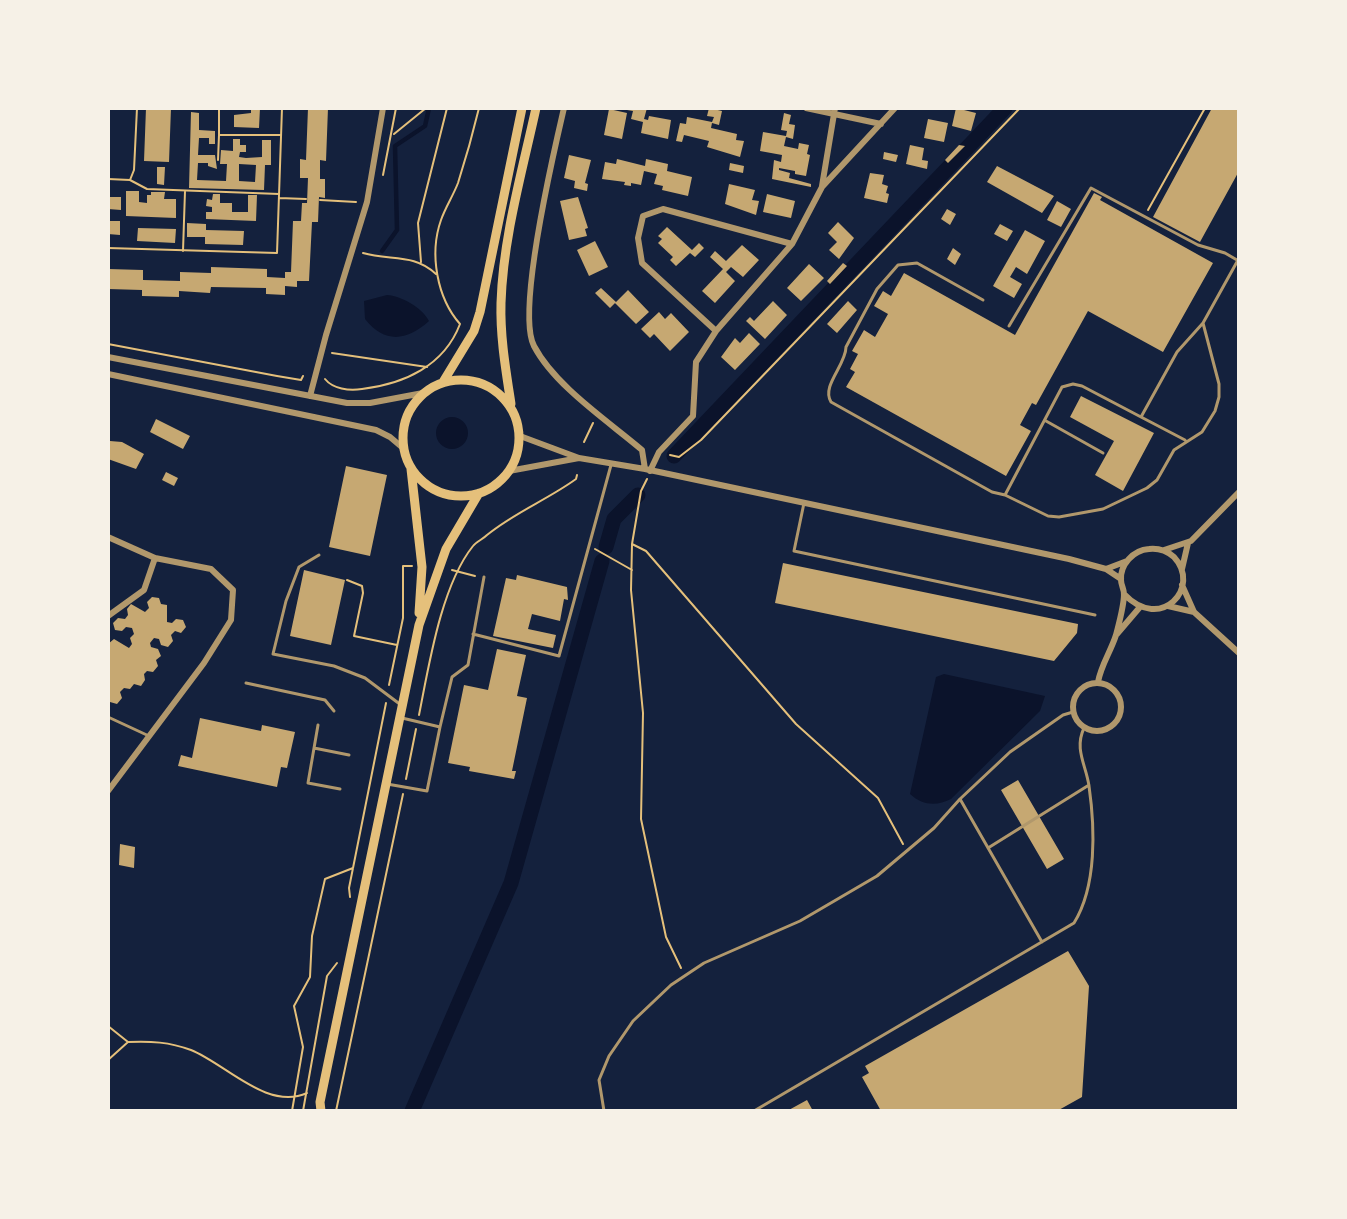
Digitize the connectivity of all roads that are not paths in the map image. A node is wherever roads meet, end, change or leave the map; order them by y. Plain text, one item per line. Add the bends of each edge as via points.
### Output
1 (382, 108) edge
2 (522, 108) edge
3 (536, 108) edge
4 (564, 108) edge
5 (806, 108) edge
6 (895, 108) edge
7 (834, 111) edge
8 (881, 124) junction
9 (822, 187) junction
10 (792, 244) junction
11 (1238, 261) edge
12 (983, 300) dead end
13 (1203, 322) junction
14 (1009, 326) dead end
15 (716, 331) junction
16 (108, 357) edge
17 (108, 375) edge
18 (443, 382) junction
19 (423, 393) junction
20 (310, 396) junction
21 (512, 410) junction
22 (1142, 417) junction
23 (1046, 421) junction
24 (520, 436) junction
25 (1186, 441) junction
26 (403, 448) junction
27 (1103, 453) dead end
28 (579, 458) junction
29 (612, 463) junction
30 (410, 468) junction
31 (648, 470) junction
32 (509, 471) junction
33 (1239, 492) edge
34 (479, 493) junction
35 (1005, 495) junction
36 (804, 503) junction
37 (108, 537) edge
38 (1188, 543) junction
39 (1164, 550) junction
40 (319, 555) dead end
41 (155, 558) junction
42 (1127, 561) junction
43 (1106, 569) junction
44 (1182, 569) junction
45 (484, 577) road end
46 (1121, 579) junction
47 (1182, 585) junction
48 (1124, 594) junction
49 (1168, 606) junction
50 (1140, 607) junction
51 (1194, 612) junction
52 (1095, 615) dead end
53 (108, 616) edge
54 (419, 625) junction
55 (473, 634) junction
56 (1115, 636) junction
57 (1239, 653) edge
58 (1098, 682) junction
59 (246, 683) dead end
60 (403, 706) junction
61 (334, 711) dead end
62 (1073, 712) junction
63 (108, 717) edge
64 (400, 718) junction
65 (318, 725) dead end
66 (440, 727) junction
67 (1084, 728) junction
68 (149, 736) junction
69 (314, 748) junction
70 (349, 755) dead end
71 (387, 784) junction
72 (1089, 785) junction
73 (340, 789) dead end
74 (108, 791) edge
75 (960, 799) junction
76 (988, 848) junction
77 (1042, 942) junction
78 (319, 1108) edge
79 (604, 1111) edge
80 (754, 1111) edge

1 - 20 street via 367,202
2 - 18 main road via 480,312 474,331
3 - 21 main road via 508,240 501,303 501,337
4 - 31 street via 534,259 530,329 534,346 543,358 578,398 642,450
5 - 7 street
6 - 8 street
7 - 8 street
7 - 9 street
8 - 9 street
9 - 10 street
10 - 15 street
10 - 15 street via 663,209 643,216 638,238 642,263
11 - 13 lane
11 - 14 lane via 1197,245 1095,188 1089,190
12 - 35 lane via 917,263 898,265 877,289 846,347 846,357 828,397 992,492
13 - 22 lane via 1177,352
13 - 25 lane via 1219,397 1207,426 1197,437
15 - 31 street via 696,362 693,416 659,452
16 - 20 street
17 - 26 street via 376,430
18 - 19 main road
18 - 21 main road via 466,379 483,383 498,392
19 - 20 street via 370,403
19 - 26 main road via 405,418
21 - 24 main road
22 - 23 lane via 1073,384 1062,387
22 - 25 lane
23 - 27 lane
23 - 35 lane
24 - 28 street
24 - 32 main road
25 - 35 lane via 1174,450 1147,488 1103,509 1059,517
26 - 30 main road
28 - 29 street
28 - 32 street
29 - 31 street
29 - 55 lane via 559,656
30 - 34 main road via 420,480 448,495
30 - 54 main road via 422,567
31 - 36 street
32 - 34 main road
33 - 38 street
34 - 54 main road via 446,549
36 - 43 street
36 - 52 lane via 794,551
37 - 41 street
38 - 39 street
38 - 44 street
39 - 42 street via 1144,549
39 - 44 street
40 - 60 lane via 299,567 273,654 334,666 365,678
41 - 53 street via 144,590
41 - 68 street via 211,569 233,590 231,620
42 - 43 street
42 - 46 street
43 - 46 street
44 - 47 street
45 - 55 lane
46 - 48 street
47 - 49 street
47 - 51 street
48 - 50 street
48 - 56 street
49 - 50 street via 1154,610
49 - 51 street
50 - 56 street
51 - 57 street
54 - 60 main road
55 - 66 lane via 468,664 452,677
56 - 58 street
58 - 62 street via 1080,689 1072,704
58 - 67 street via 1117,693 1119,717 1100,731
59 - 61 lane via 325,700
60 - 64 main road
62 - 67 street
62 - 75 lane via 1010,752
63 - 68 lane
64 - 66 lane
64 - 71 main road
65 - 69 lane
66 - 71 lane via 427,791
67 - 72 lane via 1080,755
68 - 74 street
69 - 70 lane
69 - 73 lane via 308,783
71 - 78 main road
72 - 76 lane
72 - 77 lane via 1092,842 1082,910 1074,923
75 - 76 lane
75 - 79 lane via 907,852 845,897 704,963 671,985 633,1021 609,1056 599,1080
76 - 77 lane
77 - 80 lane

